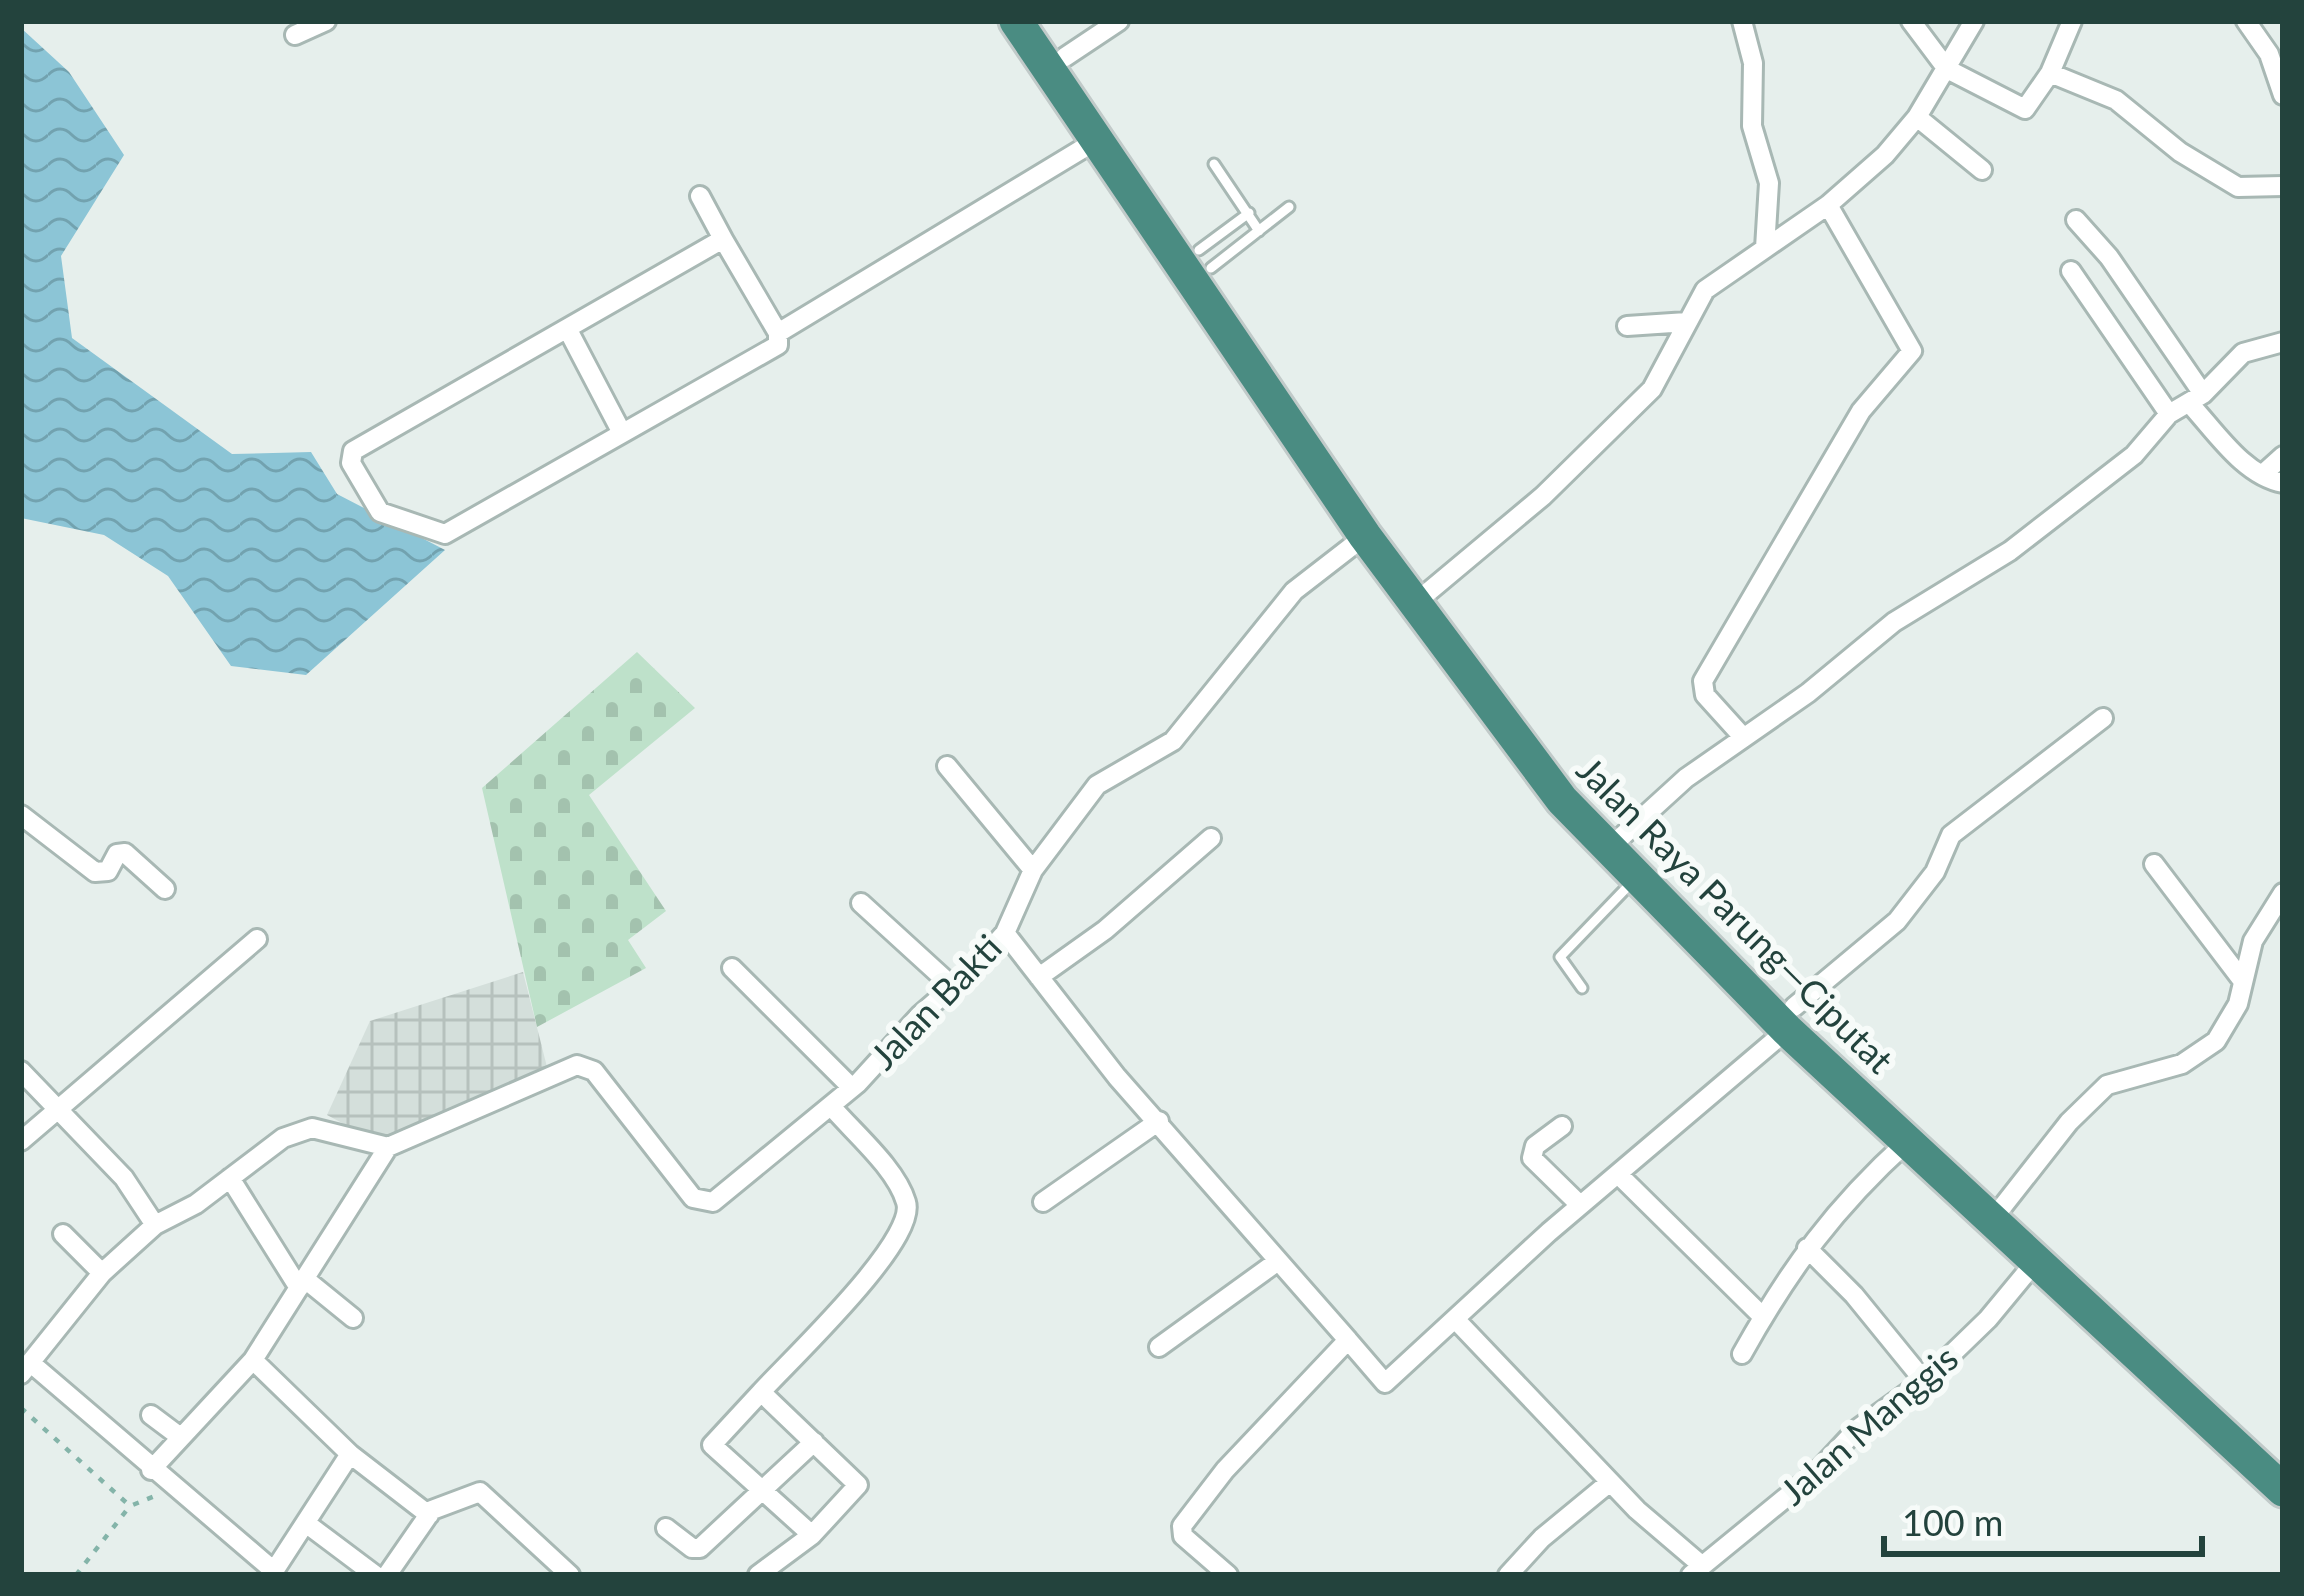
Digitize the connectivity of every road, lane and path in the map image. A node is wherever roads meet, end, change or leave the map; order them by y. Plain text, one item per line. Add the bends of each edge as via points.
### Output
1 (326, 21) edge
2 (1016, 21) edge
3 (1042, 21) edge
4 (1118, 21) edge
5 (1742, 21) edge
6 (1911, 21) edge
7 (1974, 21) edge
8 (2072, 21) edge
9 (2246, 21) edge
10 (295, 34) dead end
11 (1065, 57) junction
12 (1947, 69) junction
13 (2050, 73) junction
14 (2283, 95) edge
15 (1917, 117) junction
16 (1096, 140) junction
17 (1214, 164) dead end
18 (1982, 170) dead end
19 (2283, 186) edge
20 (700, 196) dead end
21 (1828, 205) junction
22 (1289, 207) dead end
23 (1249, 213) junction
24 (2076, 220) dead end
25 (1259, 231) junction
26 (723, 239) junction
27 (1765, 248) junction
28 (1201, 263) junction
29 (2071, 271) dead end
30 (1687, 322) junction
31 (1627, 326) dead end
32 (568, 330) junction
33 (778, 333) junction
34 (2281, 347) edge
35 (2196, 399) junction
36 (2169, 414) junction
37 (622, 433) junction
38 (2283, 456) edge
39 (2263, 474) junction
40 (2283, 483) edge
41 (1365, 536) junction
42 (1426, 593) junction
43 (2103, 718) dead end
44 (1743, 737) junction
45 (947, 766) dead end
46 (21, 815) edge
47 (1211, 838) dead end
48 (1613, 843) junction
49 (2154, 864) dead end
50 (1033, 870) junction
51 (1635, 878) junction
52 (165, 889) dead end
53 (861, 903) dead end
54 (2280, 903) edge
55 (1005, 933) junction
56 (256, 939) dead end
57 (732, 968) dead end
58 (1039, 977) junction
59 (2242, 980) junction
60 (952, 986) junction
61 (1582, 988) dead end
62 (1790, 1019) junction
63 (21, 1072) edge
64 (852, 1088) junction
65 (831, 1106) junction
66 (58, 1108) junction
67 (1159, 1121) junction
68 (1562, 1126) dead end
69 (21, 1141) edge
70 (1908, 1141) junction
71 (388, 1147) junction
72 (1618, 1174) junction
73 (230, 1178) junction
74 (1043, 1202) dead end
75 (1580, 1204) junction
76 (1999, 1212) junction
77 (155, 1225) junction
78 (63, 1234) dead end
79 (1807, 1248) junction
80 (1278, 1261) junction
81 (2036, 1262) junction
82 (102, 1273) junction
83 (302, 1283) junction
84 (1763, 1317) junction
85 (352, 1318) dead end
86 (1456, 1320) junction
87 (1348, 1340) junction
88 (1159, 1347) dead end
89 (1742, 1354) dead end
90 (254, 1360) junction
91 (26, 1369) edge
92 (1924, 1381) junction
93 (761, 1392) junction
94 (21, 1408) edge
95 (151, 1415) dead end
96 (179, 1436) junction
97 (814, 1442) junction
98 (350, 1454) junction
99 (2283, 1464) edge
100 (151, 1470) junction
101 (1610, 1482) junction
102 (172, 1489) junction
103 (2283, 1490) edge
104 (760, 1493) junction
105 (130, 1506) junction
106 (429, 1515) junction
107 (307, 1524) junction
108 (666, 1528) dead end
109 (812, 1535) junction
110 (1695, 1569) edge
111 (76, 1575) edge
112 (375, 1575) edge
113 (387, 1575) edge
114 (570, 1575) edge
115 (758, 1575) edge
116 (1228, 1575) edge
117 (1508, 1575) edge

1 - 10 street
2 - 16 highway, Jalan Raya Parung—Ciputat
3 - 11 highway, Jalan Raya Parung—Ciputat
4 - 11 street
5 - 27 street via 1753,63 1752,126 1769,183
6 - 12 street
7 - 12 street
8 - 13 street
9 - 14 street
11 - 28 highway, Jalan Raya Parung—Ciputat
12 - 13 street via 2025,110
12 - 15 street
13 - 19 street via 2116,100 2238,187
15 - 18 street
15 - 21 street
16 - 28 highway, Jalan Raya Parung—Ciputat
16 - 33 street
17 - 23 lane
20 - 26 street
21 - 27 street
21 - 44 street via 1912,351 1861,411 1703,681 1705,695
22 - 25 lane
23 - 25 lane
23 - 28 lane
24 - 35 street via 2109,257
25 - 28 lane
26 - 32 street
26 - 33 street
27 - 30 street via 1706,290
28 - 41 highway, Jalan Raya Parung—Ciputat
28 - 42 highway, Jalan Raya Parung—Ciputat
29 - 36 street
30 - 31 street
30 - 42 street via 1652,389 1544,496
32 - 37 street
32 - 37 street via 353,451 351,463 380,512 439,535
33 - 37 street via 778,345
34 - 35 street via 2246,350
35 - 36 street
35 - 39 street via 2222,442
36 - 44 street via 2142,449 2010,551 1894,622
38 - 39 street
39 - 40 street
41 - 48 highway, Jalan Raya Parung—Ciputat via 1507,731
41 - 50 street, Jalan Bakti via 1294,591 1172,741 1097,785
42 - 48 highway, Jalan Raya Parung—Ciputat
43 - 62 street via 1951,835 1898,921
44 - 48 street
45 - 50 street
46 - 52 street via 95,872 108,871 125,853
47 - 58 street
48 - 51 highway, Jalan Raya Parung—Ciputat
48 - 62 highway, Jalan Raya Parung—Ciputat
49 - 59 street
50 - 55 street, Jalan Bakti
51 - 61 lane via 1560,957
51 - 62 highway, Jalan Raya Parung—Ciputat
53 - 60 street
54 - 59 street via 2253,941
55 - 58 street
55 - 60 street, Jalan Bakti
56 - 66 street
57 - 64 street
58 - 67 street
59 - 76 street via 2233,1017 2207,1050 2107,1085
60 - 64 street, Jalan Bakti
62 - 70 highway, Jalan Raya Parung—Ciputat
62 - 72 street
62 - 76 highway, Jalan Raya Parung—Ciputat
63 - 66 street
64 - 65 street, Jalan Bakti
65 - 71 street, Jalan Bakti via 703,1203 594,1071 578,1065
65 - 93 street via 902,1190 906,1226
66 - 69 street
66 - 77 street via 124,1178
67 - 74 street
67 - 80 street
68 - 75 street via 1532,1157
70 - 76 highway, Jalan Raya Parung—Ciputat
70 - 79 street
71 - 73 street via 311,1128 283,1138
71 - 83 street
72 - 75 street
72 - 84 street
73 - 77 street
73 - 83 street
75 - 86 street
76 - 81 highway, Jalan Raya Parung—Ciputat
76 - 99 highway, Jalan Raya Parung—Ciputat
77 - 82 street
78 - 82 street
79 - 84 street
79 - 92 street
80 - 87 street
80 - 88 street
81 - 92 street, Jalan Manggis
81 - 103 highway, Jalan Raya Parung—Ciputat
82 - 91 street
83 - 85 street
83 - 90 street
84 - 89 street
86 - 87 street via 1385,1383
86 - 101 street
87 - 116 street via 1182,1526 1183,1536
90 - 96 street
90 - 98 street
91 - 100 street
92 - 110 street, Jalan Manggis
93 - 97 street
93 - 104 street via 712,1445
94 - 105 path
95 - 96 street
96 - 100 street
97 - 104 street
97 - 109 street via 858,1487
98 - 106 street
98 - 107 street
100 - 102 street
101 - 110 street
101 - 117 street
102 - 105 path
102 - 107 street via 274,1571
104 - 108 street via 700,1548
104 - 109 street
105 - 111 path
106 - 113 street
106 - 114 street via 480,1492
107 - 112 street
109 - 115 street

